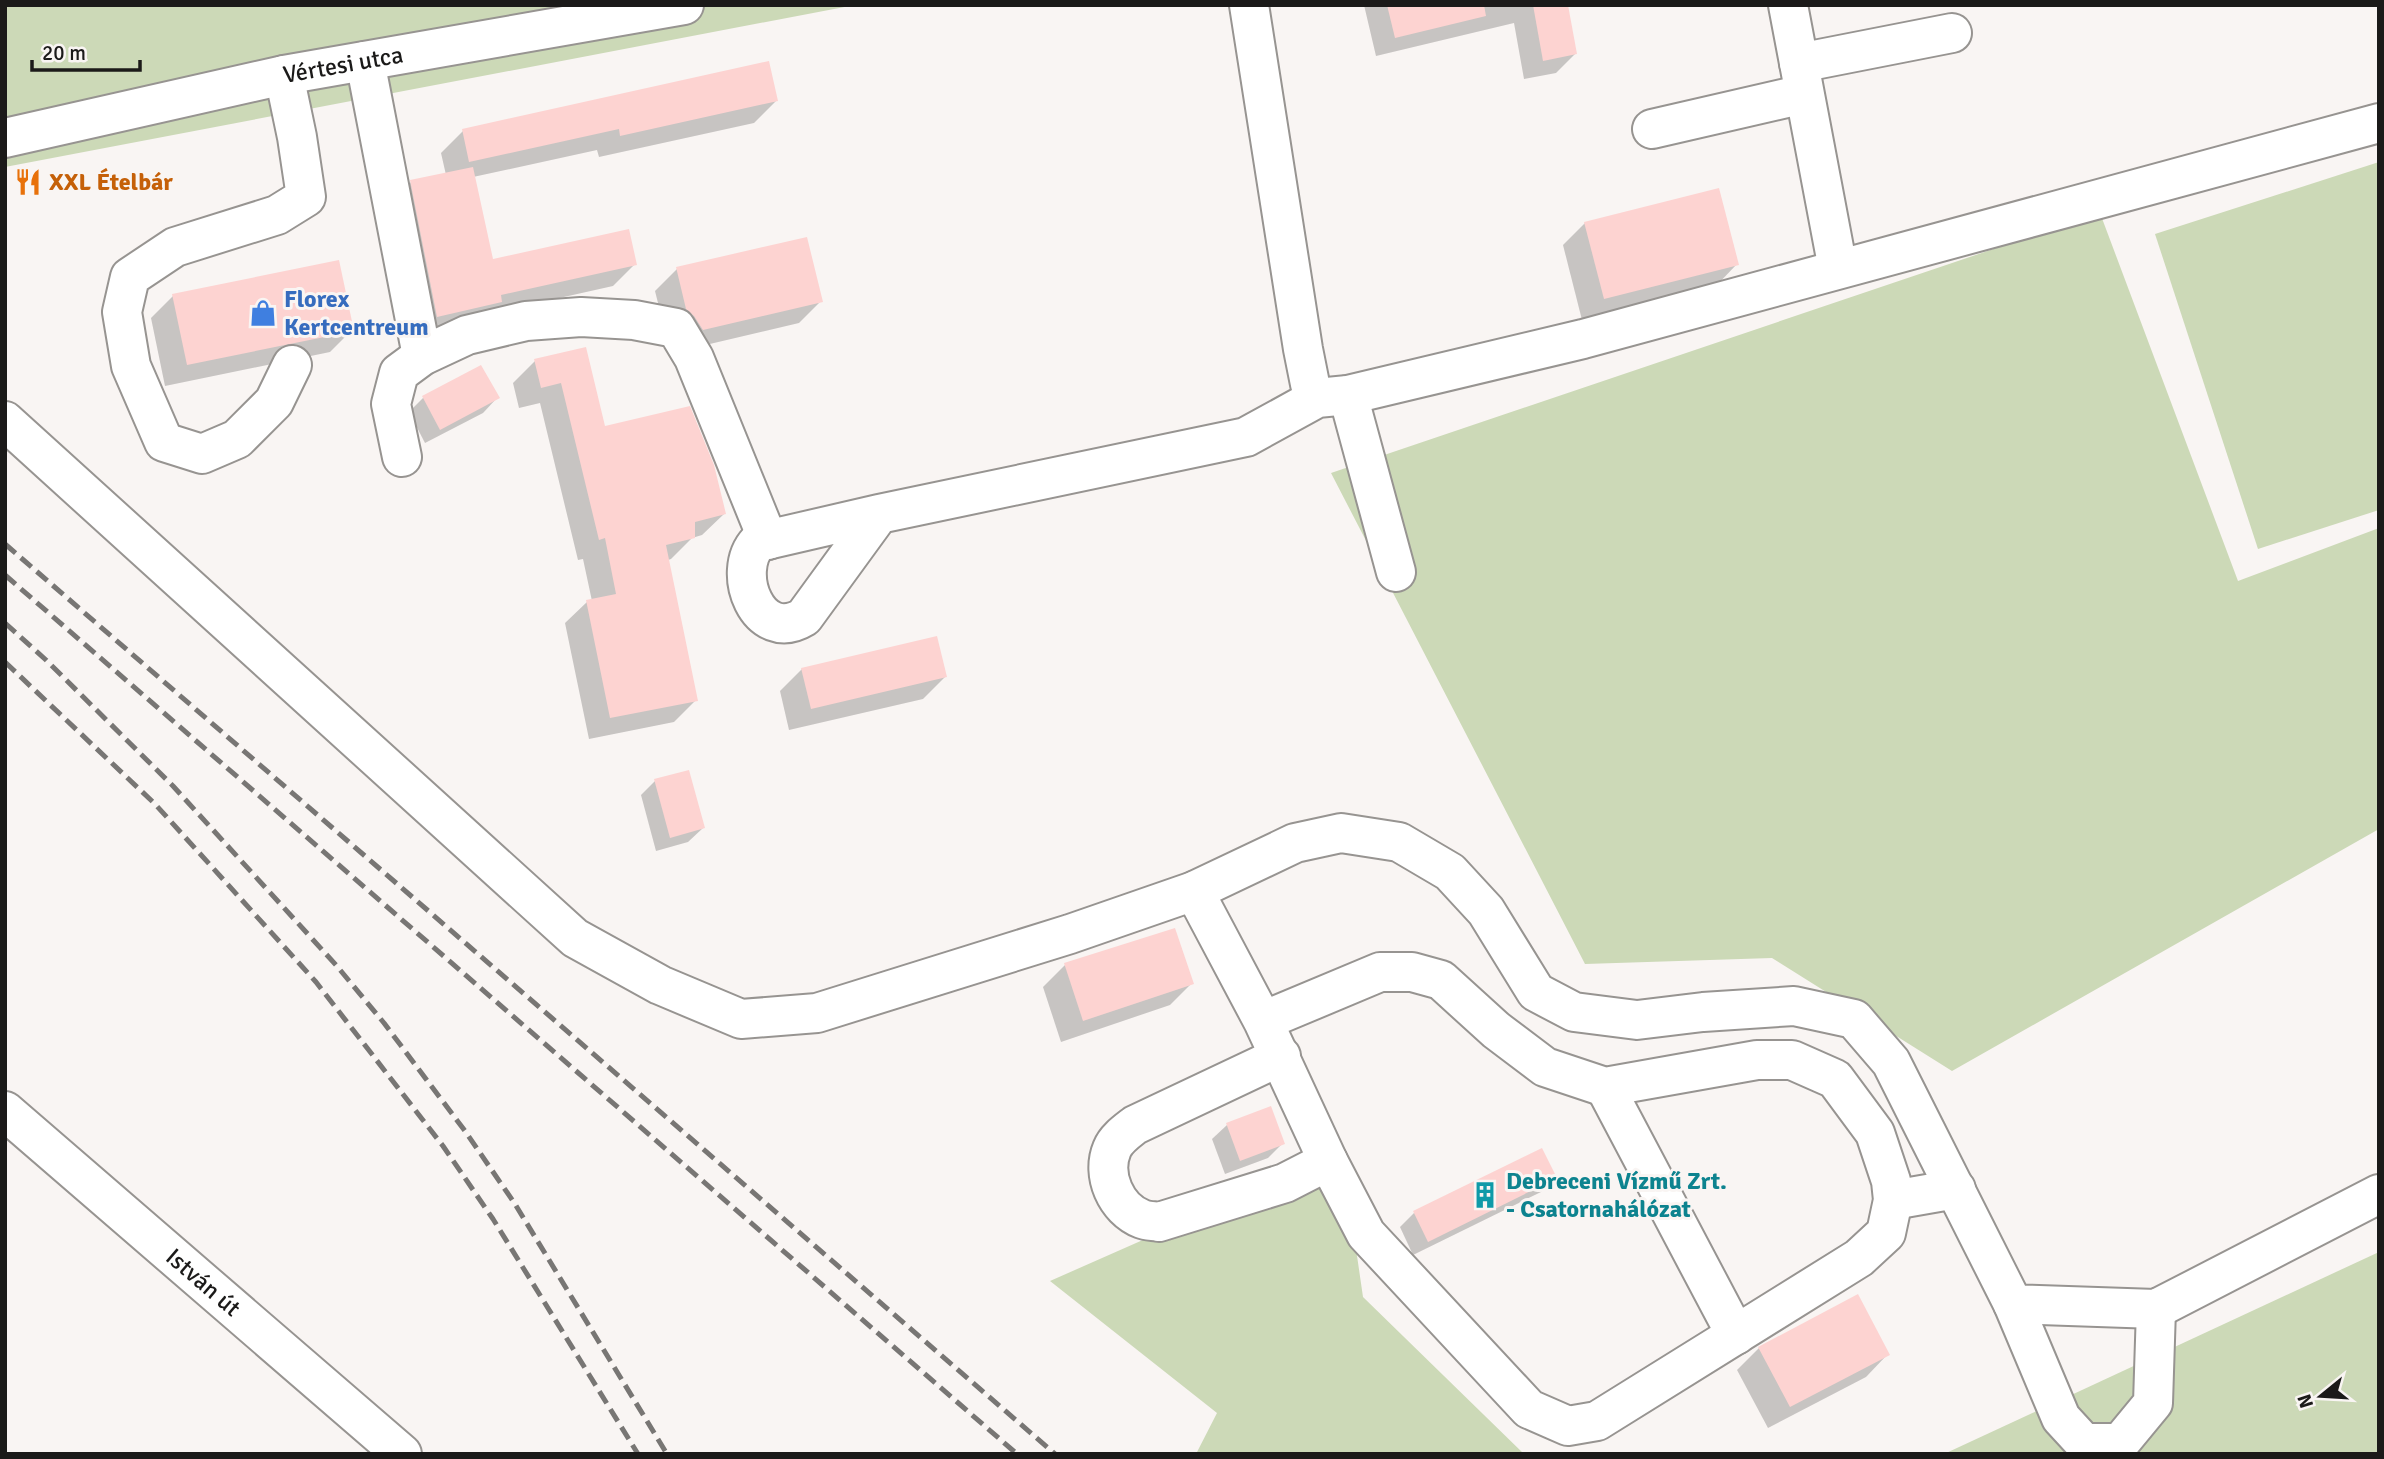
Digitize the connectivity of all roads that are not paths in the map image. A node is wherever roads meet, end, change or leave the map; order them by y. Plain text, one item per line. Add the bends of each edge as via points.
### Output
1 (684, 5) edge
2 (1249, 5) edge
3 (1788, 5) edge
4 (623, 13) edge
5 (1952, 33) dead end
6 (365, 61) junction
7 (284, 75) junction
8 (1801, 78) junction
9 (2379, 123) edge
10 (1652, 129) dead end
11 (5, 138) edge
12 (1838, 269) junction
13 (422, 356) junction
14 (292, 365) dead end
15 (1333, 397) junction
16 (5, 421) edge
17 (402, 457) dead end
18 (879, 514) junction
19 (768, 540) junction
20 (1396, 572) dead end
21 (1194, 891) junction
22 (1264, 1021) junction
23 (1281, 1056) junction
24 (1605, 1087) junction
25 (5, 1111) edge
26 (1328, 1161) junction
27 (1956, 1189) junction
28 (2379, 1194) edge
29 (1893, 1200) junction
30 (2013, 1304) junction
31 (2156, 1309) junction
32 (1736, 1335) junction
33 (402, 1454) edge

1 - 4 street, Vértesi utca
2 - 15 street via 1305,361 1310,384
3 - 8 street
4 - 6 street, Vértesi utca
5 - 8 street
6 - 7 street, Vértesi utca
6 - 13 street
7 - 11 street, Vértesi utca
7 - 14 street via 306,197 277,215 175,247 130,276 122,312 131,366 164,442 176,446 202,454 237,439 274,402
8 - 10 street
8 - 12 street
9 - 12 street
12 - 15 street via 1583,339
13 - 17 street via 400,373 391,404
13 - 19 street via 467,335 526,321 581,317 676,328 694,358
15 - 18 street via 1246,437
15 - 20 street
16 - 21 street via 576,938 660,985 741,1019 817,1013
18 - 19 street
18 - 19 street via 804,617 792,624 777,623 757,611 750,590 749,552 758,542
21 - 22 street
21 - 27 street via 1295,843 1341,833 1399,842 1450,872 1486,911 1536,992 1574,1012 1637,1020 1794,1006 1854,1019 1891,1062
22 - 23 street
22 - 24 street via 1380,972 1412,972 1441,980 1545,1067
23 - 26 street
23 - 26 street via 1121,1135 1112,1149 1109,1182 1127,1210 1159,1222 1286,1183
24 - 29 street via 1757,1060 1792,1060 1835,1079 1875,1133
24 - 32 street
25 - 33 street, István út
26 - 32 street via 1366,1234 1529,1409 1568,1426 1597,1421
27 - 29 street
27 - 30 street
28 - 31 street
29 - 32 street via 1886,1233 1859,1258
30 - 31 street
30 - 31 street via 2061,1418 2084,1443 2120,1443 2153,1403

